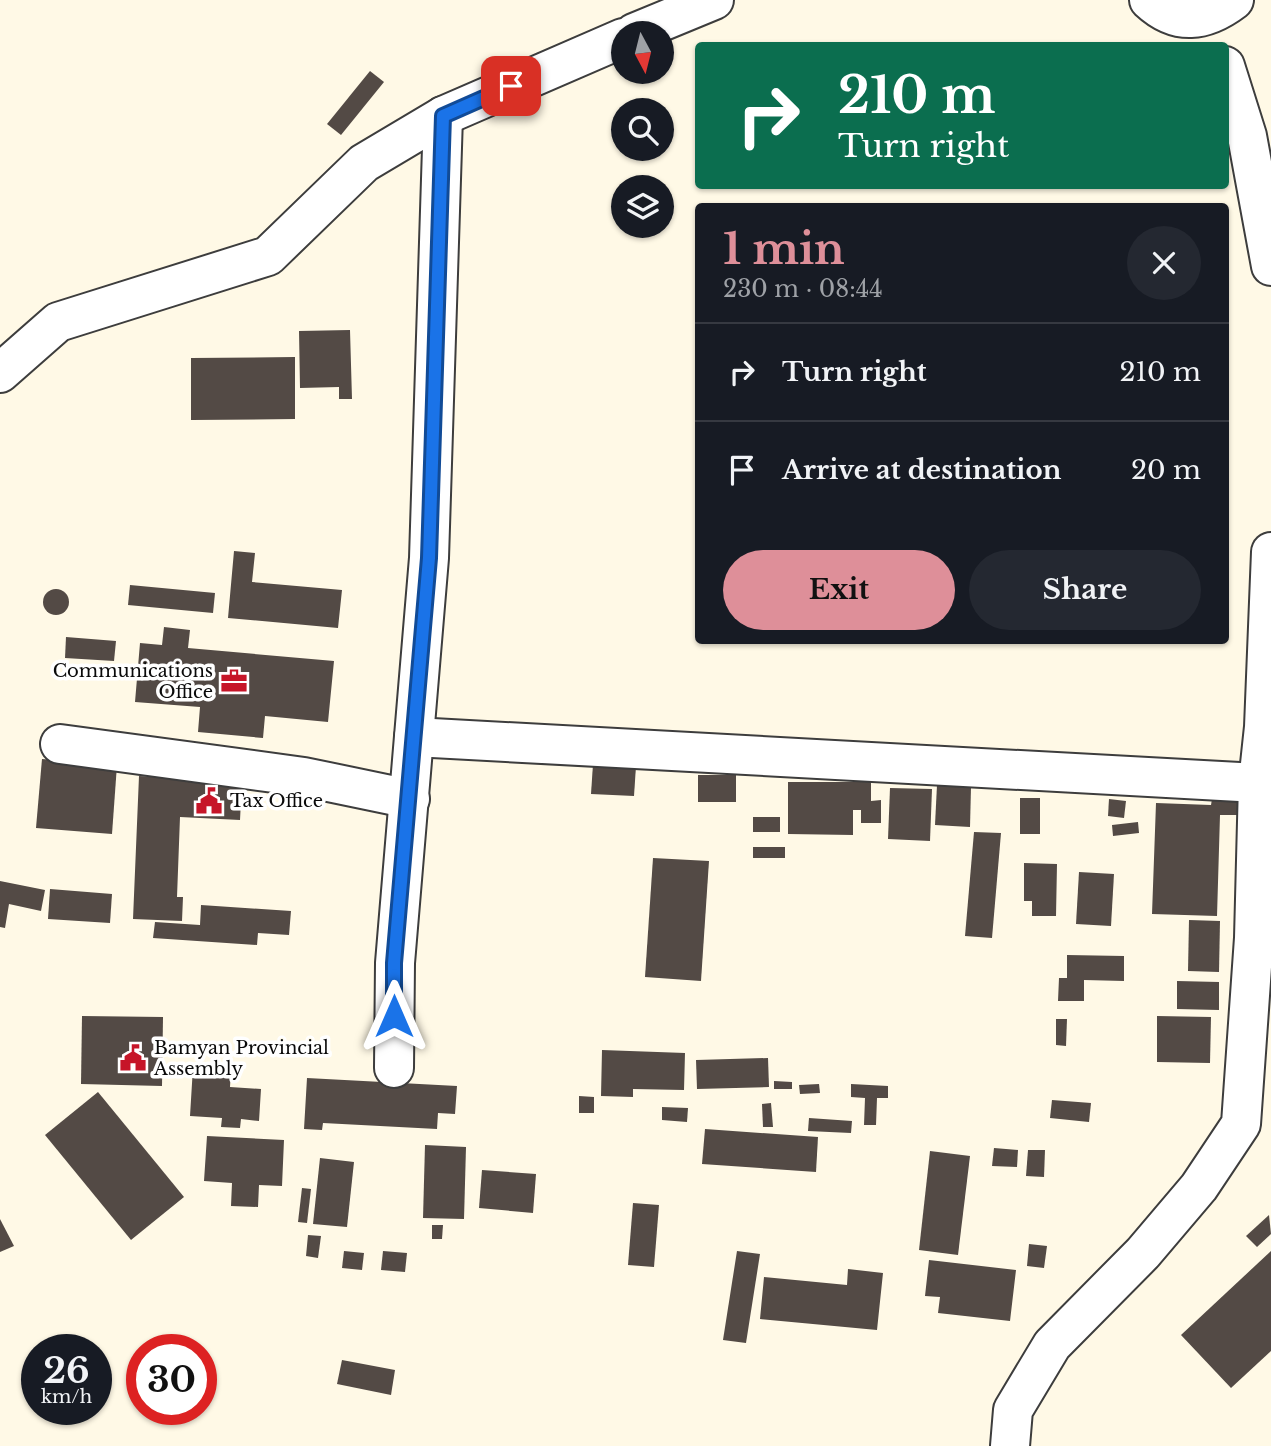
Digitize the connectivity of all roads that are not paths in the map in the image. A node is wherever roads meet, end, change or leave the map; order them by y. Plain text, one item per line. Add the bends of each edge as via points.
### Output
1 (714, 0) edge
2 (1149, 0) edge
3 (1221, 20) edge
4 (663, 21) edge
5 (611, 43) edge
6 (1229, 79) edge
7 (443, 116) junction
8 (1270, 258) edge
9 (0, 373) edge
10 (1271, 552) edge
11 (414, 737) junction
12 (60, 744) dead end
13 (1258, 783) junction
14 (410, 799) junction
15 (394, 1068) dead end
16 (1010, 1446) edge

1 - 4 street
2 - 3 street via 1179,17
5 - 7 street
6 - 8 street via 1247,136
7 - 9 street via 364,163 268,256 58,322
7 - 11 street via 429,558
10 - 13 street
11 - 13 street
11 - 14 street
12 - 14 street via 304,777
13 - 16 street via 1254,938 1241,1124 1199,1187 1143,1253 1052,1345 1013,1410
14 - 15 street via 394,963

